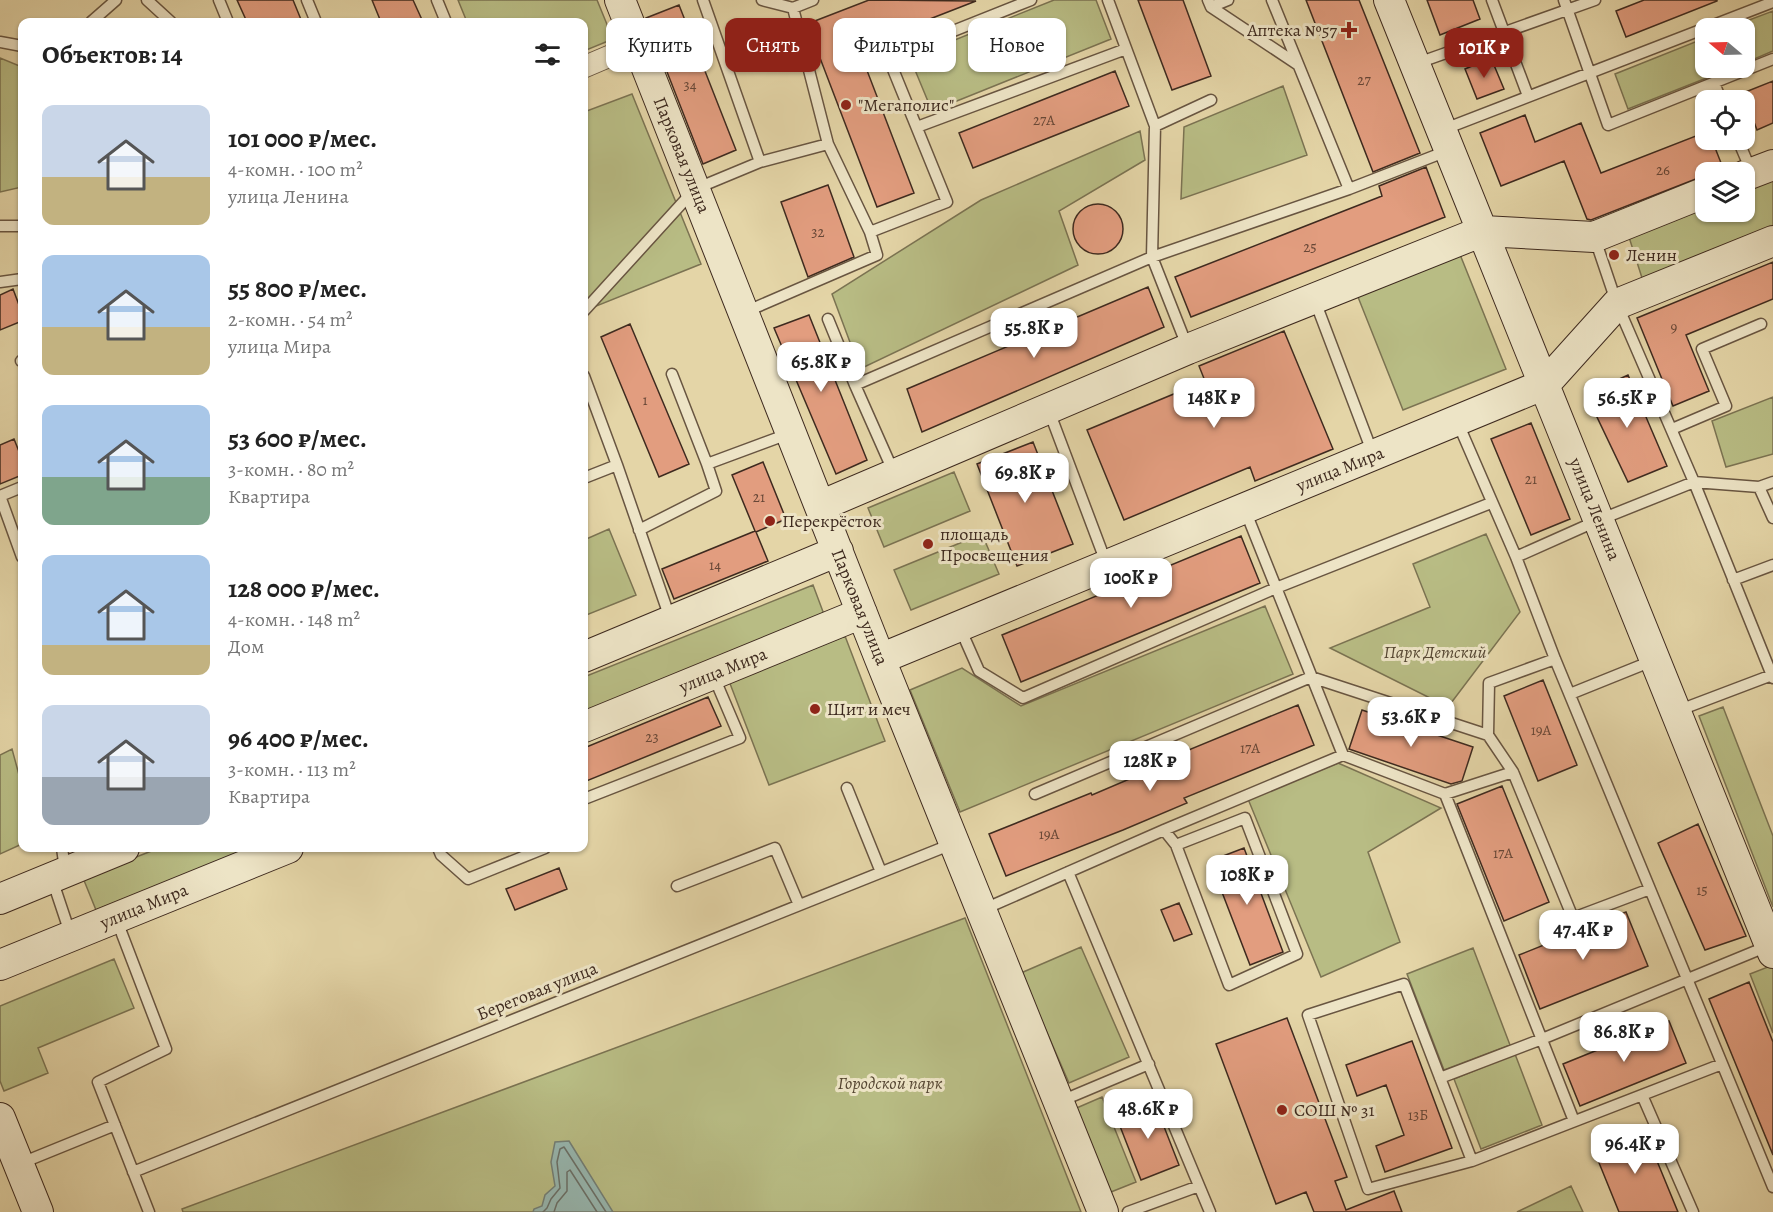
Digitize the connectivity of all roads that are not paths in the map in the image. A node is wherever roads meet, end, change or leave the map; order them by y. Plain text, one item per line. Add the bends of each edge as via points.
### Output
1 (116, 0) edge
2 (147, 0) edge
3 (219, 0) edge
4 (307, 0) edge
5 (437, 0) edge
6 (703, 0) edge
7 (762, 0) edge
8 (813, 0) edge
9 (1108, 0) edge
10 (1228, 0) edge
11 (1272, 0) edge
12 (1389, 0) edge
13 (1492, 0) edge
14 (1595, 0) edge
15 (1024, 1) edge
16 (624, 2) edge
17 (1773, 2) edge
18 (1209, 3) edge
19 (1566, 5) edge
20 (793, 8) junction
21 (96, 18) edge
22 (167, 18) edge
23 (226, 18) edge
24 (314, 18) edge
25 (444, 18) edge
26 (629, 18) edge
27 (1504, 32) junction
28 (0, 42) edge
29 (18, 45) edge
30 (1126, 49) junction
31 (606, 58) edge
32 (1773, 58) edge
33 (1415, 64) junction
34 (588, 65) edge
35 (1298, 65) junction
36 (649, 72) edge
37 (1589, 73) junction
38 (1714, 83) junction
39 (1717, 90) edge
40 (1528, 96) junction
41 (1210, 100) dead end
42 (1155, 126) junction
43 (917, 127) junction
44 (1446, 140) junction
45 (828, 144) junction
46 (1744, 150) edge
47 (760, 162) junction
48 (1756, 171) edge
49 (695, 189) junction
50 (1349, 189) junction
51 (1695, 196) edge
52 (0, 226) edge
53 (18, 226) edge
54 (1483, 231) junction
55 (870, 232) junction
56 (1594, 237) junction
57 (1773, 241) edge
58 (1152, 257) junction
59 (18, 280) edge
60 (0, 282) edge
61 (1314, 299) junction
62 (1617, 304) junction
63 (588, 307) edge
64 (744, 313) junction
65 (828, 319) dead end
66 (1761, 324) dead end
67 (1188, 350) junction
68 (672, 374) dead end
69 (1545, 384) junction
70 (855, 385) junction
71 (588, 387) edge
72 (1048, 410) junction
73 (1457, 420) junction
74 (1671, 429) junction
75 (791, 432) junction
76 (1374, 455) junction
77 (707, 464) junction
78 (616, 465) junction
79 (895, 474) junction
80 (588, 476) edge
81 (1694, 482) junction
82 (1773, 482) edge
83 (1759, 487) junction
84 (18, 489) edge
85 (0, 496) edge
86 (1491, 503) junction
87 (820, 506) junction
88 (1244, 508) junction
89 (1773, 518) edge
90 (1599, 520) junction
91 (639, 530) junction
92 (18, 546) edge
93 (838, 551) junction
94 (1516, 557) junction
95 (1107, 565) junction
96 (1773, 565) edge
97 (1733, 580) junction
98 (1276, 588) junction
99 (862, 613) junction
100 (671, 621) junction
101 (959, 626) junction
102 (588, 655) edge
103 (880, 658) junction
104 (1555, 658) junction
105 (1655, 660) junction
106 (713, 674) junction
107 (1772, 676) edge
108 (1311, 677) junction
109 (1570, 694) junction
110 (1676, 711) junction
111 (588, 724) edge
112 (1488, 735) junction
113 (1343, 755) junction
114 (1513, 772) junction
115 (847, 788) dead end
116 (1035, 794) dead end
117 (1444, 795) junction
118 (588, 797) edge
119 (1164, 830) junction
120 (955, 843) junction
121 (1176, 845) junction
122 (110, 852) edge
123 (278, 852) edge
124 (440, 852) edge
125 (535, 852) edge
126 (60, 866) edge
127 (881, 872) junction
128 (1068, 872) junction
129 (677, 886) dead end
130 (1650, 889) junction
131 (0, 899) edge
132 (799, 905) junction
133 (982, 910) junction
134 (115, 918) junction
135 (71, 936) junction
136 (1772, 949) edge
137 (0, 965) edge
138 (1688, 978) junction
139 (1542, 1039) junction
140 (1149, 1064) junction
141 (1722, 1064) junction
142 (1440, 1078) junction
143 (1642, 1095) junction
144 (1059, 1102) junction
145 (0, 1118) edge
146 (1574, 1120) junction
147 (115, 1125) junction
148 (1472, 1161) junction
149 (19, 1164) junction
150 (133, 1172) junction
151 (1199, 1186) junction
152 (1773, 1187) edge
153 (35, 1211) edge
154 (149, 1212) edge
155 (1103, 1212) edge
156 (1128, 1212) edge
157 (1210, 1212) edge
158 (1693, 1212) edge

1 - 21 lane
2 - 22 lane
3 - 23 lane
4 - 24 lane
5 - 25 lane
6 - 47 lane
7 - 20 lane
8 - 20 lane
9 - 30 lane
10 - 18 lane
11 - 35 lane
12 - 33 main road, улица Ленина
13 - 27 lane
14 - 19 lane
15 - 43 lane via 888,57
16 - 26 main road, Парковая улица
17 - 37 lane
18 - 35 lane
19 - 27 lane
19 - 37 lane
20 - 45 lane
27 - 33 lane
27 - 40 lane
28 - 29 lane
30 - 42 lane
30 - 43 lane
31 - 34 street
32 - 38 lane
33 - 44 main road, улица Ленина
35 - 50 lane
36 - 49 main road, Парковая улица
37 - 38 lane via 1608,125
37 - 40 lane
38 - 39 lane
40 - 44 lane
41 - 42 lane
42 - 58 lane
43 - 55 lane via 947,202
44 - 50 lane
44 - 54 main road, улица Ленина
45 - 47 lane
45 - 55 lane
46 - 48 lane
47 - 49 lane
49 - 63 lane
49 - 64 main road, Парковая улица
50 - 58 lane
51 - 56 main road
52 - 53 lane
54 - 56 main road
54 - 61 main road
54 - 69 main road, улица Ленина
55 - 64 lane via 877,255
56 - 62 lane
57 - 62 main road, улица Мира
58 - 67 lane
58 - 70 lane
59 - 60 lane
61 - 67 main road
61 - 76 lane
62 - 69 main road, улица Мира
62 - 74 lane
64 - 75 main road, Парковая улица
65 - 70 lane
66 - 74 lane via 1702,349 1726,406
67 - 72 main road
68 - 77 lane
69 - 73 main road, улица Мира
69 - 90 main road, улица Ленина
70 - 79 lane
71 - 78 lane
72 - 79 main road
72 - 95 lane
73 - 76 main road, улица Мира
73 - 86 lane
74 - 81 lane
75 - 77 lane
75 - 87 main road, Парковая улица
76 - 88 main road, улица Мира
77 - 91 lane via 716,491
78 - 80 lane
78 - 91 lane
79 - 87 main road
81 - 83 lane
81 - 90 lane
81 - 97 lane
82 - 83 lane
83 - 89 lane
84 - 85 lane
85 - 92 lane
86 - 94 lane
86 - 98 lane
87 - 93 main road, Парковая улица
88 - 95 main road, улица Мира
88 - 98 lane
90 - 94 lane
90 - 105 main road, улица Ленина
91 - 100 lane
93 - 99 main road, Парковая улица
93 - 100 main road
94 - 104 lane
95 - 101 main road, улица Мира
96 - 97 lane
97 - 107 lane
98 - 101 lane via 1023,698 979,671
98 - 108 lane
99 - 103 main road, Парковая улица
99 - 106 main road, улица Мира
100 - 102 main road
101 - 103 main road, улица Мира
103 - 120 main road, Парковая улица
104 - 109 lane
104 - 112 lane via 1489,683
105 - 109 lane
105 - 110 main road, улица Ленина
106 - 111 main road, улица Мира
106 - 118 lane via 740,738
107 - 110 lane
108 - 112 lane
108 - 113 lane
108 - 116 lane
109 - 130 lane
110 - 136 main road, улица Ленина
112 - 114 lane
113 - 117 lane
113 - 119 lane
114 - 117 lane
114 - 130 lane via 1573,918
115 - 127 lane
117 - 139 lane
119 - 121 lane
119 - 128 lane
120 - 127 lane, Береговая улица
120 - 133 main road, Парковая улица
121 - 121 lane via 1229,985 1297,954 1245,818
122 - 126 main road
123 - 134 main road, улица Мира
124 - 125 lane via 468,879
126 - 131 main road
126 - 135 lane
127 - 132 lane, Береговая улица
128 - 133 lane
128 - 140 lane
129 - 132 lane via 775,848
130 - 138 lane
132 - 150 lane, Береговая улица
133 - 144 main road, Парковая улица
134 - 135 main road, улица Мира
134 - 147 lane via 166,1049 98,1082
135 - 137 main road, улица Мира
136 - 138 lane
138 - 139 lane
138 - 141 lane
139 - 142 lane
139 - 146 lane
140 - 144 lane
140 - 151 lane
141 - 143 lane
141 - 152 lane
142 - 148 lane
142 - 148 lane via 1404,984 1308,1015 1368,1189
143 - 146 lane
143 - 158 lane
144 - 155 main road, Парковая улица
145 - 149 main road
146 - 148 lane
147 - 149 lane
147 - 150 lane
149 - 153 main road
150 - 154 lane
151 - 156 lane
151 - 157 lane

